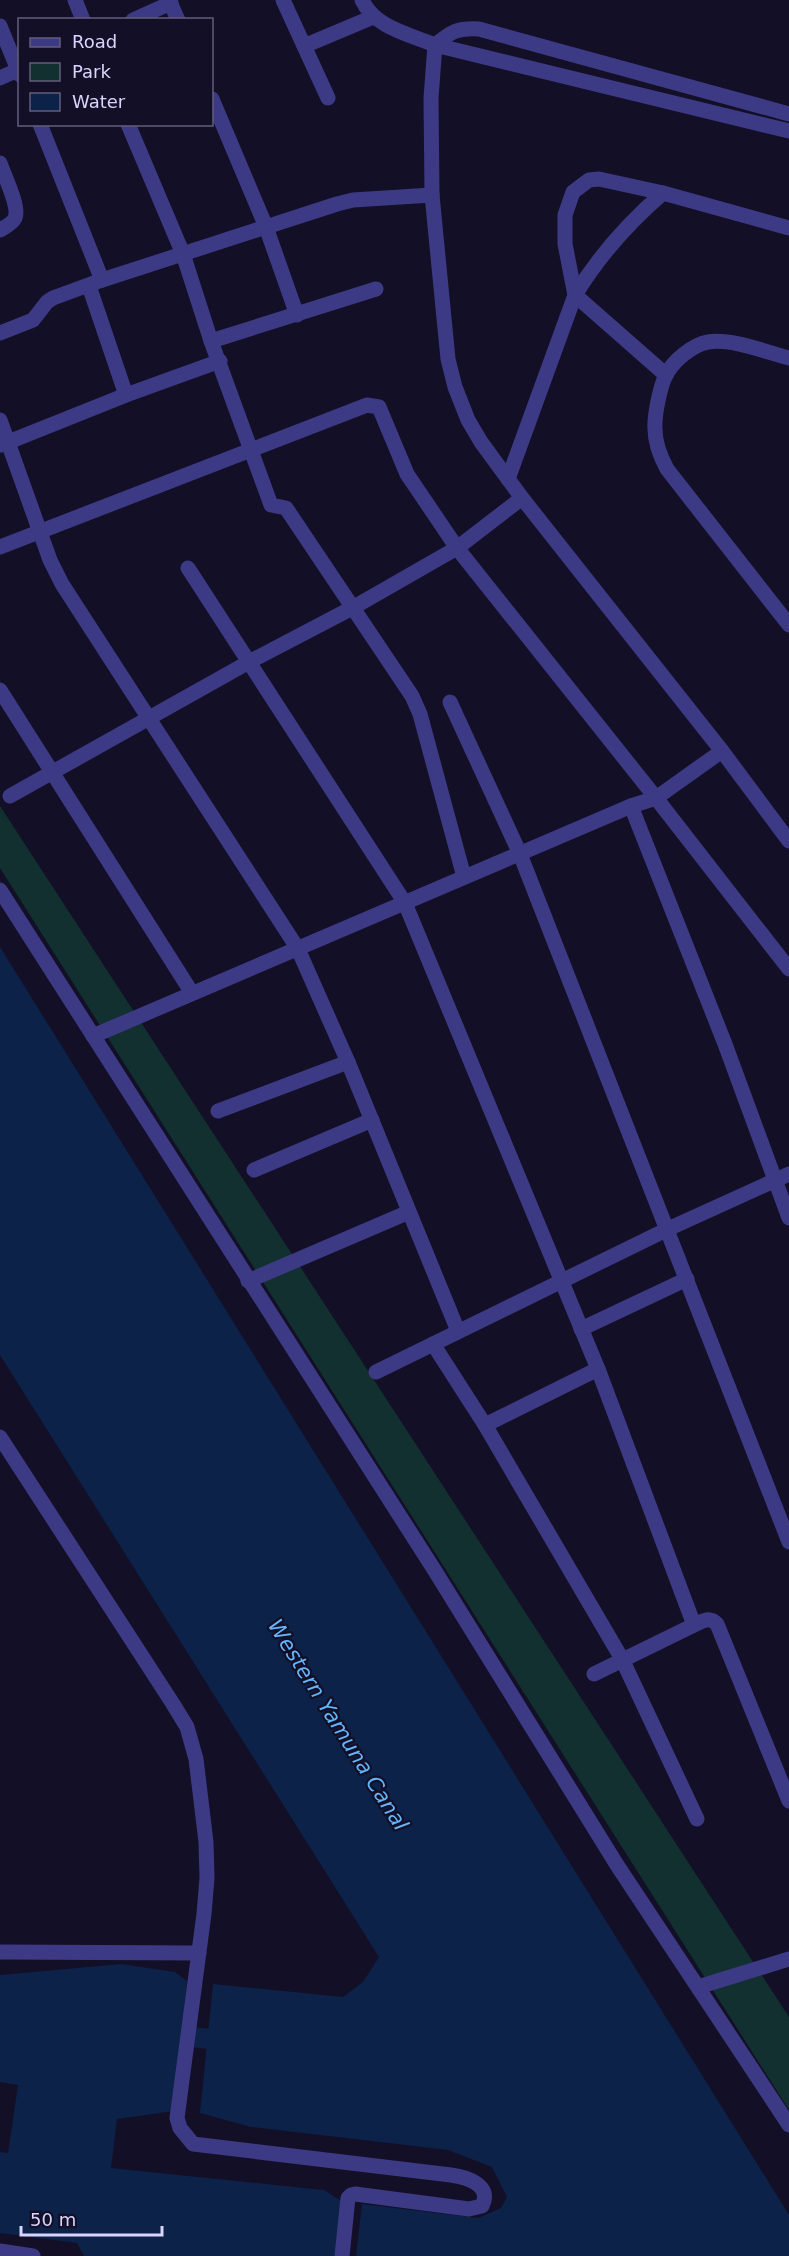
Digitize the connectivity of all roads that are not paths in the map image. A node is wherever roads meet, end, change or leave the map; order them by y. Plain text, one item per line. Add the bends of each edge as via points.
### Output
1 (75, 0) edge
2 (283, 0) edge
3 (170, 2) edge
4 (366, 5) edge
5 (82, 18) edge
6 (137, 18) edge
7 (177, 18) edge
8 (0, 26) edge
9 (435, 45) junction
10 (304, 46) junction
11 (18, 69) edge
12 (18, 71) edge
13 (0, 78) edge
14 (328, 98) dead end
15 (213, 101) edge
16 (789, 114) edge
17 (41, 126) edge
18 (129, 126) edge
19 (789, 130) edge
20 (0, 163) edge
21 (663, 193) junction
22 (432, 195) junction
23 (266, 227) junction
24 (789, 228) edge
25 (0, 230) edge
26 (183, 254) junction
27 (96, 283) junction
28 (376, 289) dead end
29 (575, 295) junction
30 (297, 315) junction
31 (0, 333) edge
32 (211, 341) junction
33 (789, 358) edge
34 (220, 361) junction
35 (666, 375) junction
36 (126, 395) junction
37 (0, 420) edge
38 (4, 443) edge
39 (252, 451) junction
40 (508, 479) junction
41 (522, 498) junction
42 (39, 531) junction
43 (0, 547) edge
44 (457, 548) junction
45 (188, 568) dead end
46 (354, 607) junction
47 (789, 625) edge
48 (249, 662) junction
49 (0, 690) edge
50 (450, 702) dead end
51 (149, 719) junction
52 (722, 751) junction
53 (50, 772) junction
54 (10, 796) dead end
55 (656, 798) junction
56 (631, 807) junction
57 (789, 841) edge
58 (520, 854) junction
59 (464, 877) junction
60 (0, 890) edge
61 (405, 903) junction
62 (298, 949) junction
63 (789, 969) edge
64 (192, 993) junction
65 (93, 1036) junction
66 (348, 1062) junction
67 (218, 1111) dead end
68 (372, 1120) junction
69 (254, 1170) dead end
70 (789, 1174) edge
71 (774, 1181) junction
72 (410, 1212) junction
73 (789, 1218) edge
74 (668, 1229) junction
75 (687, 1279) junction
76 (248, 1281) junction
77 (562, 1282) junction
78 (581, 1329) junction
79 (458, 1331) junction
80 (433, 1344) junction
81 (598, 1369) junction
82 (376, 1371) dead end
83 (485, 1425) junction
84 (0, 1437) edge
85 (789, 1542) edge
86 (694, 1625) junction
87 (622, 1659) junction
88 (594, 1674) dead end
89 (789, 1801) edge
90 (698, 1820) dead end
91 (0, 1952) edge
92 (199, 1953) junction
93 (789, 1959) edge
94 (698, 1987) junction
95 (789, 2125) edge
96 (0, 2251) edge
97 (33, 2256) edge
98 (342, 2256) edge

1 - 5 street
2 - 10 street
3 - 6 street
3 - 7 street
4 - 9 street via 383,24
4 - 10 street
8 - 11 street
9 - 16 street via 462,28 479,29
9 - 19 street
9 - 22 street
10 - 14 street
12 - 13 street
15 - 23 street
17 - 27 street
18 - 26 street
20 - 25 street via 16,217
21 - 24 street
21 - 29 street via 626,227
21 - 29 street via 599,179 590,180 573,192 565,214 565,244
22 - 23 street via 353,200
22 - 40 street via 448,359 455,387 477,435
23 - 26 street
23 - 30 street
26 - 27 street
26 - 32 street
27 - 31 street via 53,298 33,320
27 - 36 street
28 - 30 street
29 - 35 street
29 - 40 street
30 - 32 street
32 - 34 street
33 - 35 street via 720,341 705,342 694,346
34 - 36 street
34 - 39 street
35 - 47 street via 654,428 659,456
36 - 38 street
37 - 38 street
38 - 42 street
39 - 42 street
39 - 44 street via 367,405 379,407 407,474
39 - 46 street via 271,505 286,508
40 - 41 street
41 - 44 street
41 - 52 street
42 - 43 street
42 - 51 street via 62,584
44 - 46 street
44 - 55 street
45 - 48 street
46 - 48 street
46 - 59 street via 420,714
48 - 51 street
48 - 61 street
49 - 53 street
50 - 58 street
51 - 53 street
51 - 62 street
52 - 55 street
52 - 57 street
53 - 54 street
53 - 64 street
55 - 56 street
55 - 63 street
56 - 58 street
56 - 71 street via 725,1044
58 - 59 street
58 - 74 street
59 - 61 street
60 - 65 street
61 - 62 street
61 - 77 street
62 - 64 street
62 - 66 street
64 - 65 street
65 - 76 street
66 - 67 street
66 - 68 street
68 - 69 street
68 - 72 street
70 - 71 street
71 - 73 street
71 - 74 street
72 - 76 street
72 - 79 street
74 - 75 street
74 - 77 street
75 - 78 street
75 - 85 street
76 - 94 street
77 - 78 street
77 - 79 street
78 - 81 street
79 - 80 street
80 - 82 street
80 - 83 street
81 - 83 street
81 - 86 street
83 - 87 street
84 - 92 street via 187,1727 196,1759 206,1842 207,1878
86 - 87 street
86 - 89 street via 709,1619 717,1624
87 - 88 street
87 - 90 street
91 - 92 street
92 - 98 street via 177,2118 193,2144 470,2178 485,2197 482,2206 468,2209 355,2194 348,2198
93 - 94 street
94 - 95 street
96 - 97 street

